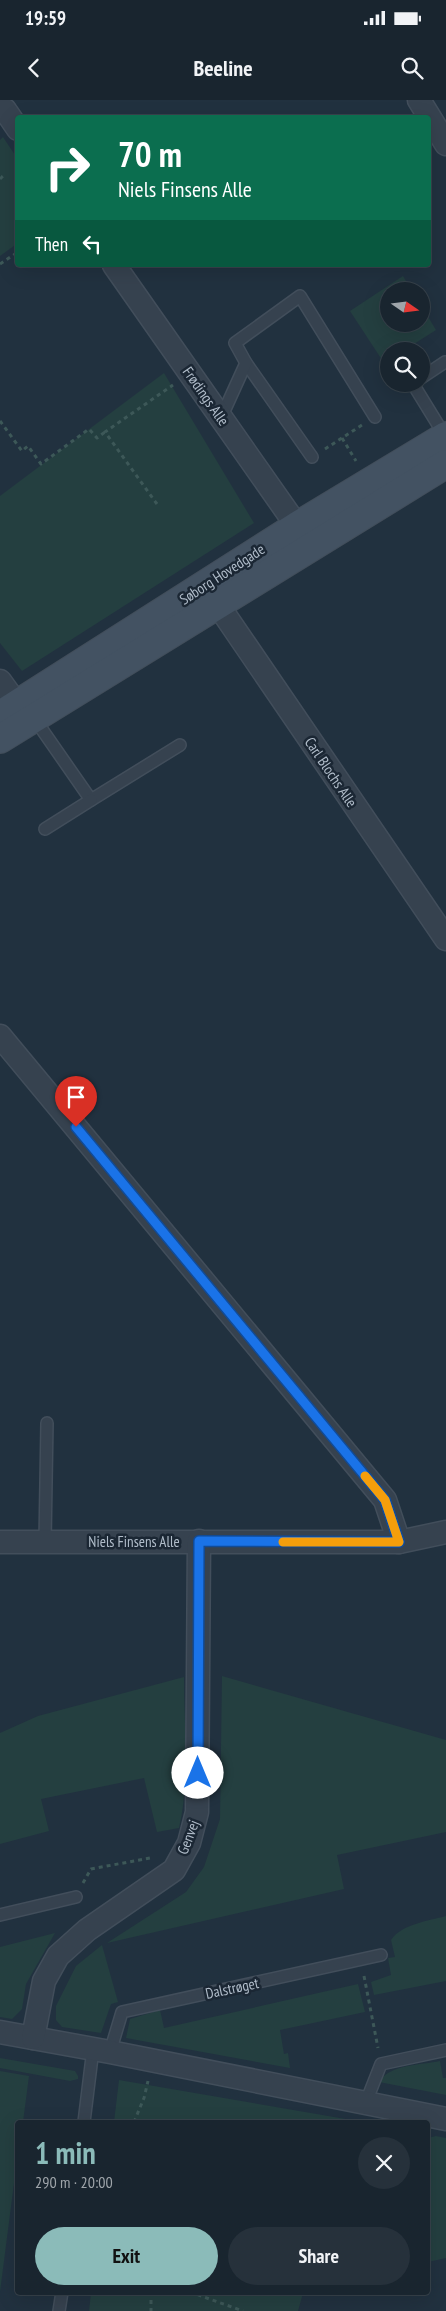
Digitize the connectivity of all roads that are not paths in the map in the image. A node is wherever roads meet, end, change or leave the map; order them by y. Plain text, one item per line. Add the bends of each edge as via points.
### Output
1 (419, 100) edge
2 (428, 115) edge
3 (431, 120) edge
4 (446, 144) edge
5 (115, 267) edge
6 (446, 362) edge
7 (246, 363) junction
8 (430, 372) edge
9 (418, 392) edge
10 (375, 417) road end
11 (221, 418) junction
12 (446, 436) edge
13 (312, 457) road end
14 (446, 464) edge
15 (298, 526) junction
16 (218, 604) junction
17 (0, 681) edge
18 (20, 714) edge
19 (0, 739) edge
20 (180, 745) dead end
21 (91, 800) junction
22 (45, 829) dead end
23 (446, 939) edge
24 (0, 1036) edge
25 (47, 1423) dead end
26 (446, 1532) edge
27 (199, 1541) junction
28 (0, 1542) edge
29 (45, 1542) junction
30 (399, 1542) junction
31 (76, 1897) road end
32 (0, 1915) edge
33 (382, 1955) dead end
34 (0, 2032) edge
35 (33, 2038) junction
36 (102, 2050) junction
37 (446, 2050) edge
38 (366, 2102) junction
39 (413, 2118) edge
40 (446, 2119) edge
41 (84, 2120) edge
42 (62, 2295) edge
43 (59, 2311) edge

1 - 2 street
3 - 4 street
5 - 11 street, Frødings Alle
6 - 8 lane
7 - 10 lane via 235,344 300,296
7 - 11 lane
7 - 13 lane
9 - 12 lane
11 - 15 street, Frødings Alle
12 - 15 street, Søborg Hovedgade
14 - 16 street, Søborg Hovedgade
15 - 18 street, Søborg Hovedgade
16 - 18 street, Søborg Hovedgade
16 - 23 street, Carl Blochs Alle
17 - 18 street
18 - 19 street, Søborg Hovedgade
18 - 21 lane
20 - 21 lane
21 - 22 lane
24 - 30 street via 385,1500
25 - 29 lane
26 - 30 street, Niels Finsens Alle
27 - 29 street, Niels Finsens Alle
27 - 30 street, Niels Finsens Alle
27 - 35 street, Genvej via 197,1812 184,1851 174,1870 87,1930 58,1956 44,1981
28 - 29 street, Niels Finsens Alle
31 - 32 lane
33 - 36 lane, Dalstrøget via 122,2012
34 - 35 street
35 - 36 street
36 - 38 street
36 - 41 lane
37 - 38 lane via 381,2064
38 - 39 street
39 - 40 street
42 - 43 lane

